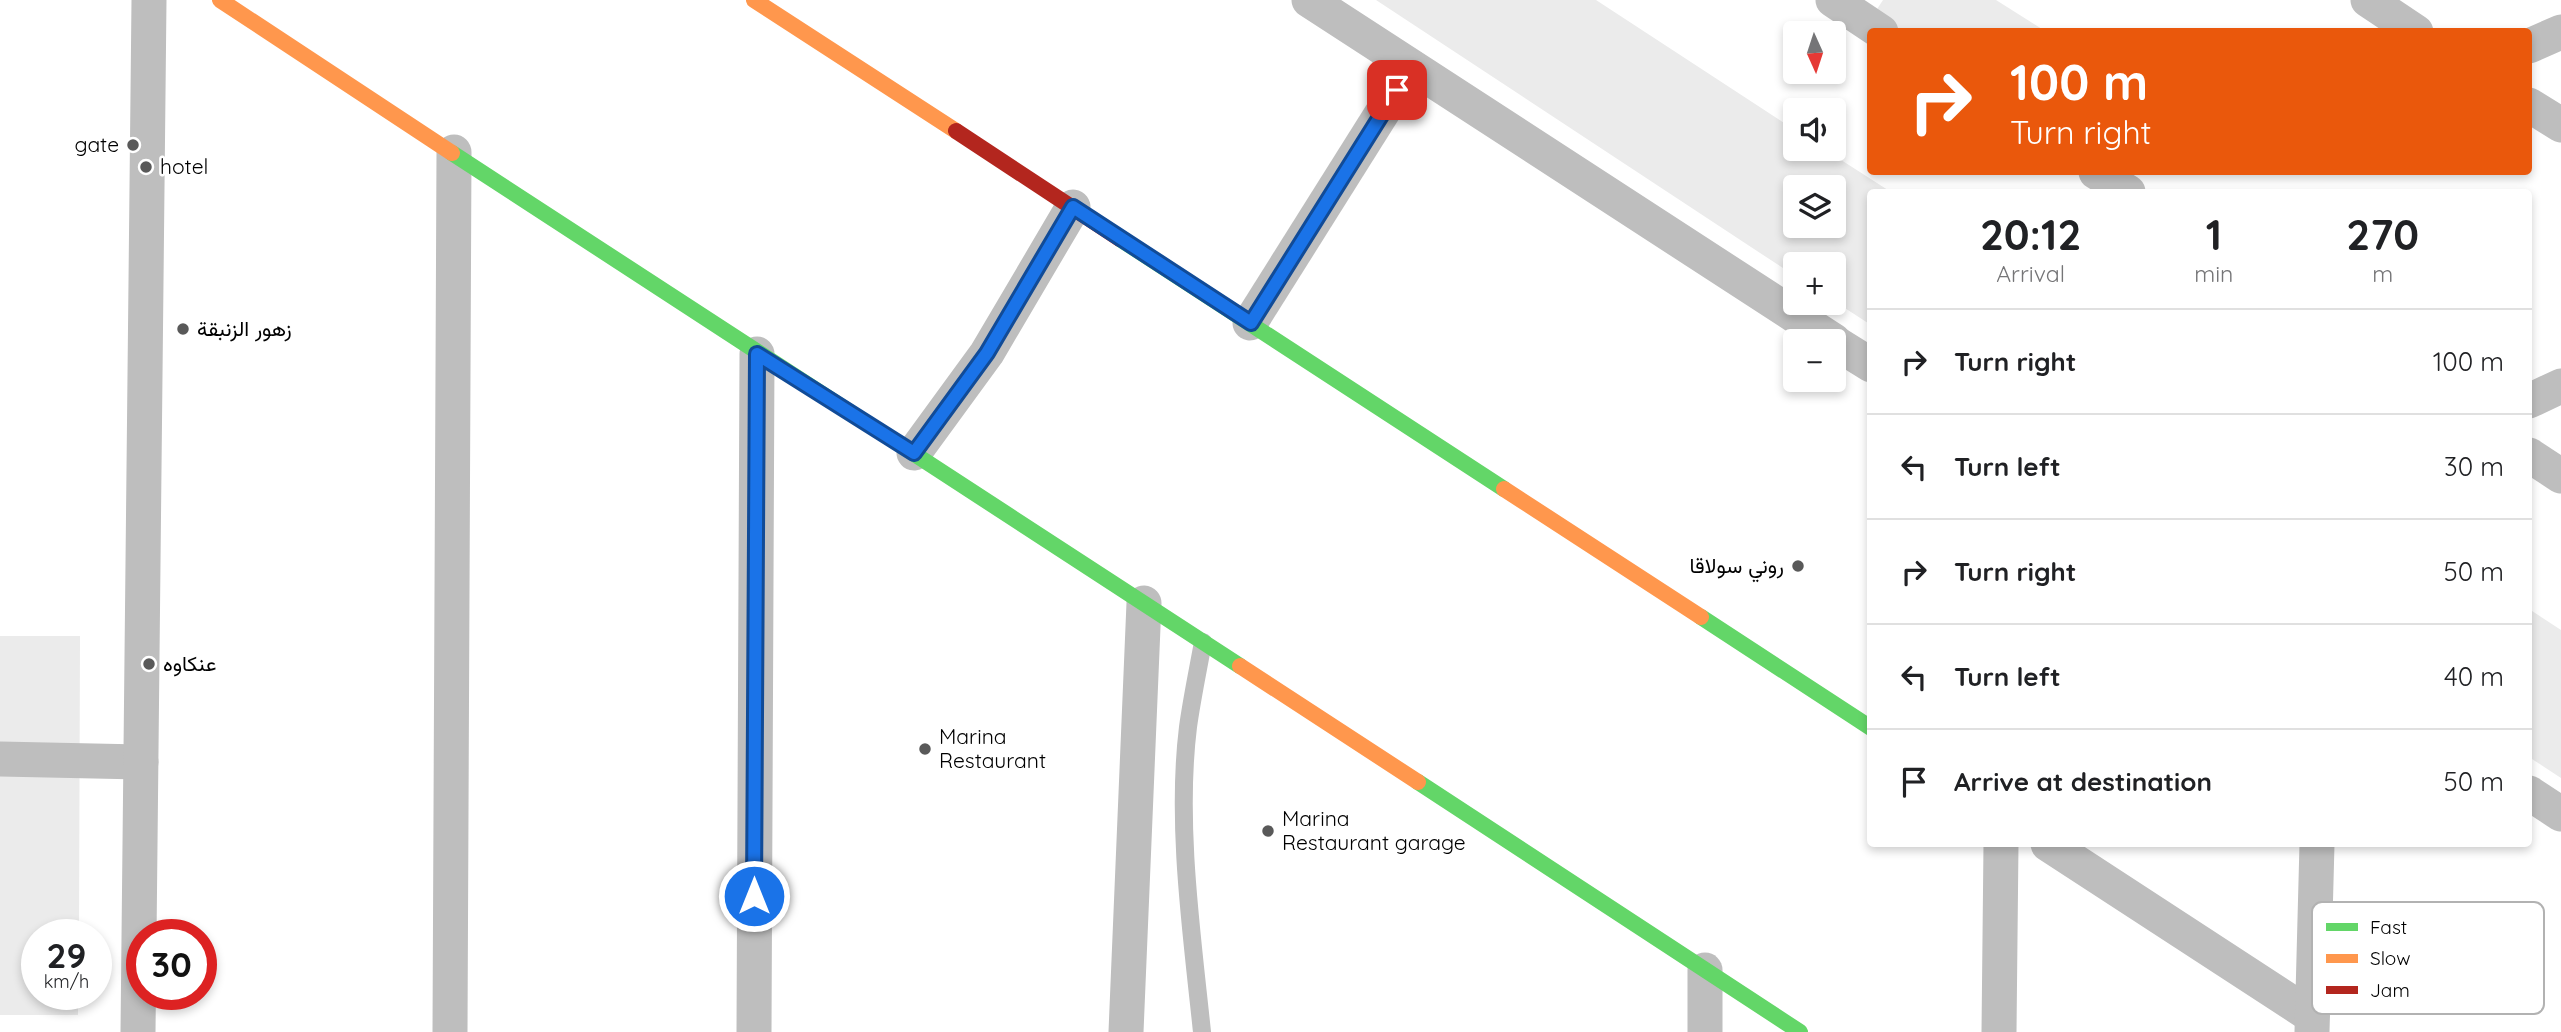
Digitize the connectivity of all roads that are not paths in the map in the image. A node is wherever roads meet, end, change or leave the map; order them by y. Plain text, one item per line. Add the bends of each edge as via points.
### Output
1 (149, 0) edge
2 (220, 0) edge
3 (754, 0) edge
4 (1309, 0) edge
5 (1833, 0) edge
6 (2368, 0) edge
7 (1875, 28) edge
8 (2410, 28) edge
9 (2561, 33) edge
10 (2532, 46) edge
11 (1411, 67) junction
12 (2532, 106) edge
13 (2561, 125) edge
14 (454, 152) junction
15 (2101, 175) edge
16 (2123, 189) edge
17 (1073, 207) junction
18 (1251, 323) junction
19 (1815, 329) edge
20 (1846, 349) edge
21 (757, 354) junction
22 (1867, 362) edge
23 (2561, 386) edge
24 (2532, 400) edge
25 (914, 453) junction
26 (2532, 457) edge
27 (2561, 476) edge
28 (1144, 603) junction
29 (1203, 642) junction
30 (1867, 725) edge
31 (0, 759) edge
32 (141, 762) junction
33 (2532, 795) edge
34 (2561, 814) edge
35 (2001, 847) edge
36 (2053, 847) edge
37 (2316, 847) edge
38 (2315, 902) edge
39 (1705, 970) junction
40 (2312, 1024) edge
41 (138, 1032) edge
42 (450, 1032) edge
43 (754, 1032) edge
44 (1126, 1032) edge
45 (1202, 1032) edge
46 (1705, 1032) edge
47 (1800, 1032) edge
48 (1999, 1032) edge

1 - 32 street
2 - 14 street
3 - 17 street
4 - 11 street
5 - 7 street
6 - 8 street
9 - 10 street
11 - 18 street
11 - 19 street
12 - 13 street
14 - 21 street
14 - 42 street
15 - 16 street
17 - 18 street
17 - 25 street via 987,353
18 - 30 street
20 - 22 street
21 - 25 street
21 - 43 street
23 - 24 street
25 - 28 street
26 - 27 street
28 - 29 street
28 - 44 street
29 - 39 street
29 - 45 lane via 1188,728 1185,817
31 - 32 street
32 - 41 street
33 - 34 street
35 - 48 street
36 - 40 street
37 - 38 street
39 - 46 street
39 - 47 street

